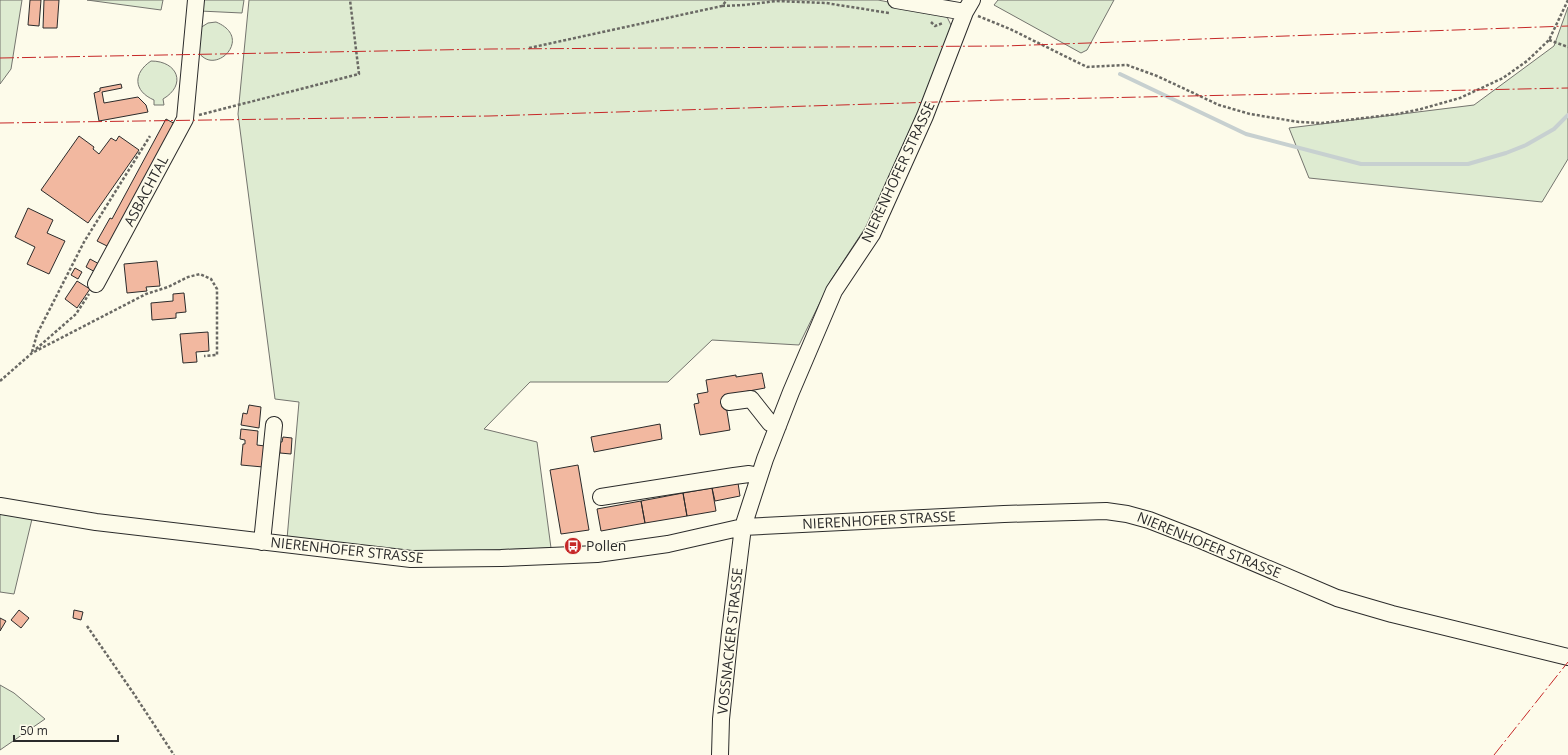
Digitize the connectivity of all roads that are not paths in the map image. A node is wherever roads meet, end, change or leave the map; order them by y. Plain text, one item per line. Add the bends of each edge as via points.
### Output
1 (196, 0) edge
2 (894, 7) edge
3 (967, 10) edge
4 (96, 284) road end
5 (730, 402) dead end
6 (274, 425) dead end
7 (778, 426) junction
8 (759, 476) junction
9 (601, 497) dead end
10 (0, 506) edge
11 (743, 527) junction
12 (262, 542) junction
13 (1568, 657) edge
14 (720, 755) edge

1 - 4 street, ASBACHTAL via 185,119
2 - 3 street
3 - 7 street, NIERENHOFER STRASSE via 889,199 872,234 834,291
5 - 7 street via 751,399 770,423
6 - 12 street
7 - 8 street, NIERENHOFER STRASSE
8 - 9 street via 749,474
8 - 11 street, NIERENHOFER STRASSE
10 - 12 street, NIERENHOFER STRASSE via 96,522
11 - 12 street, NIERENHOFER STRASSE via 668,544 597,554 501,558 411,559
11 - 13 street, NIERENHOFER STRASSE via 1012,514 1106,511 1127,514 1198,539 1337,598
11 - 14 street, VOSSNACKER STRASSE via 730,632

